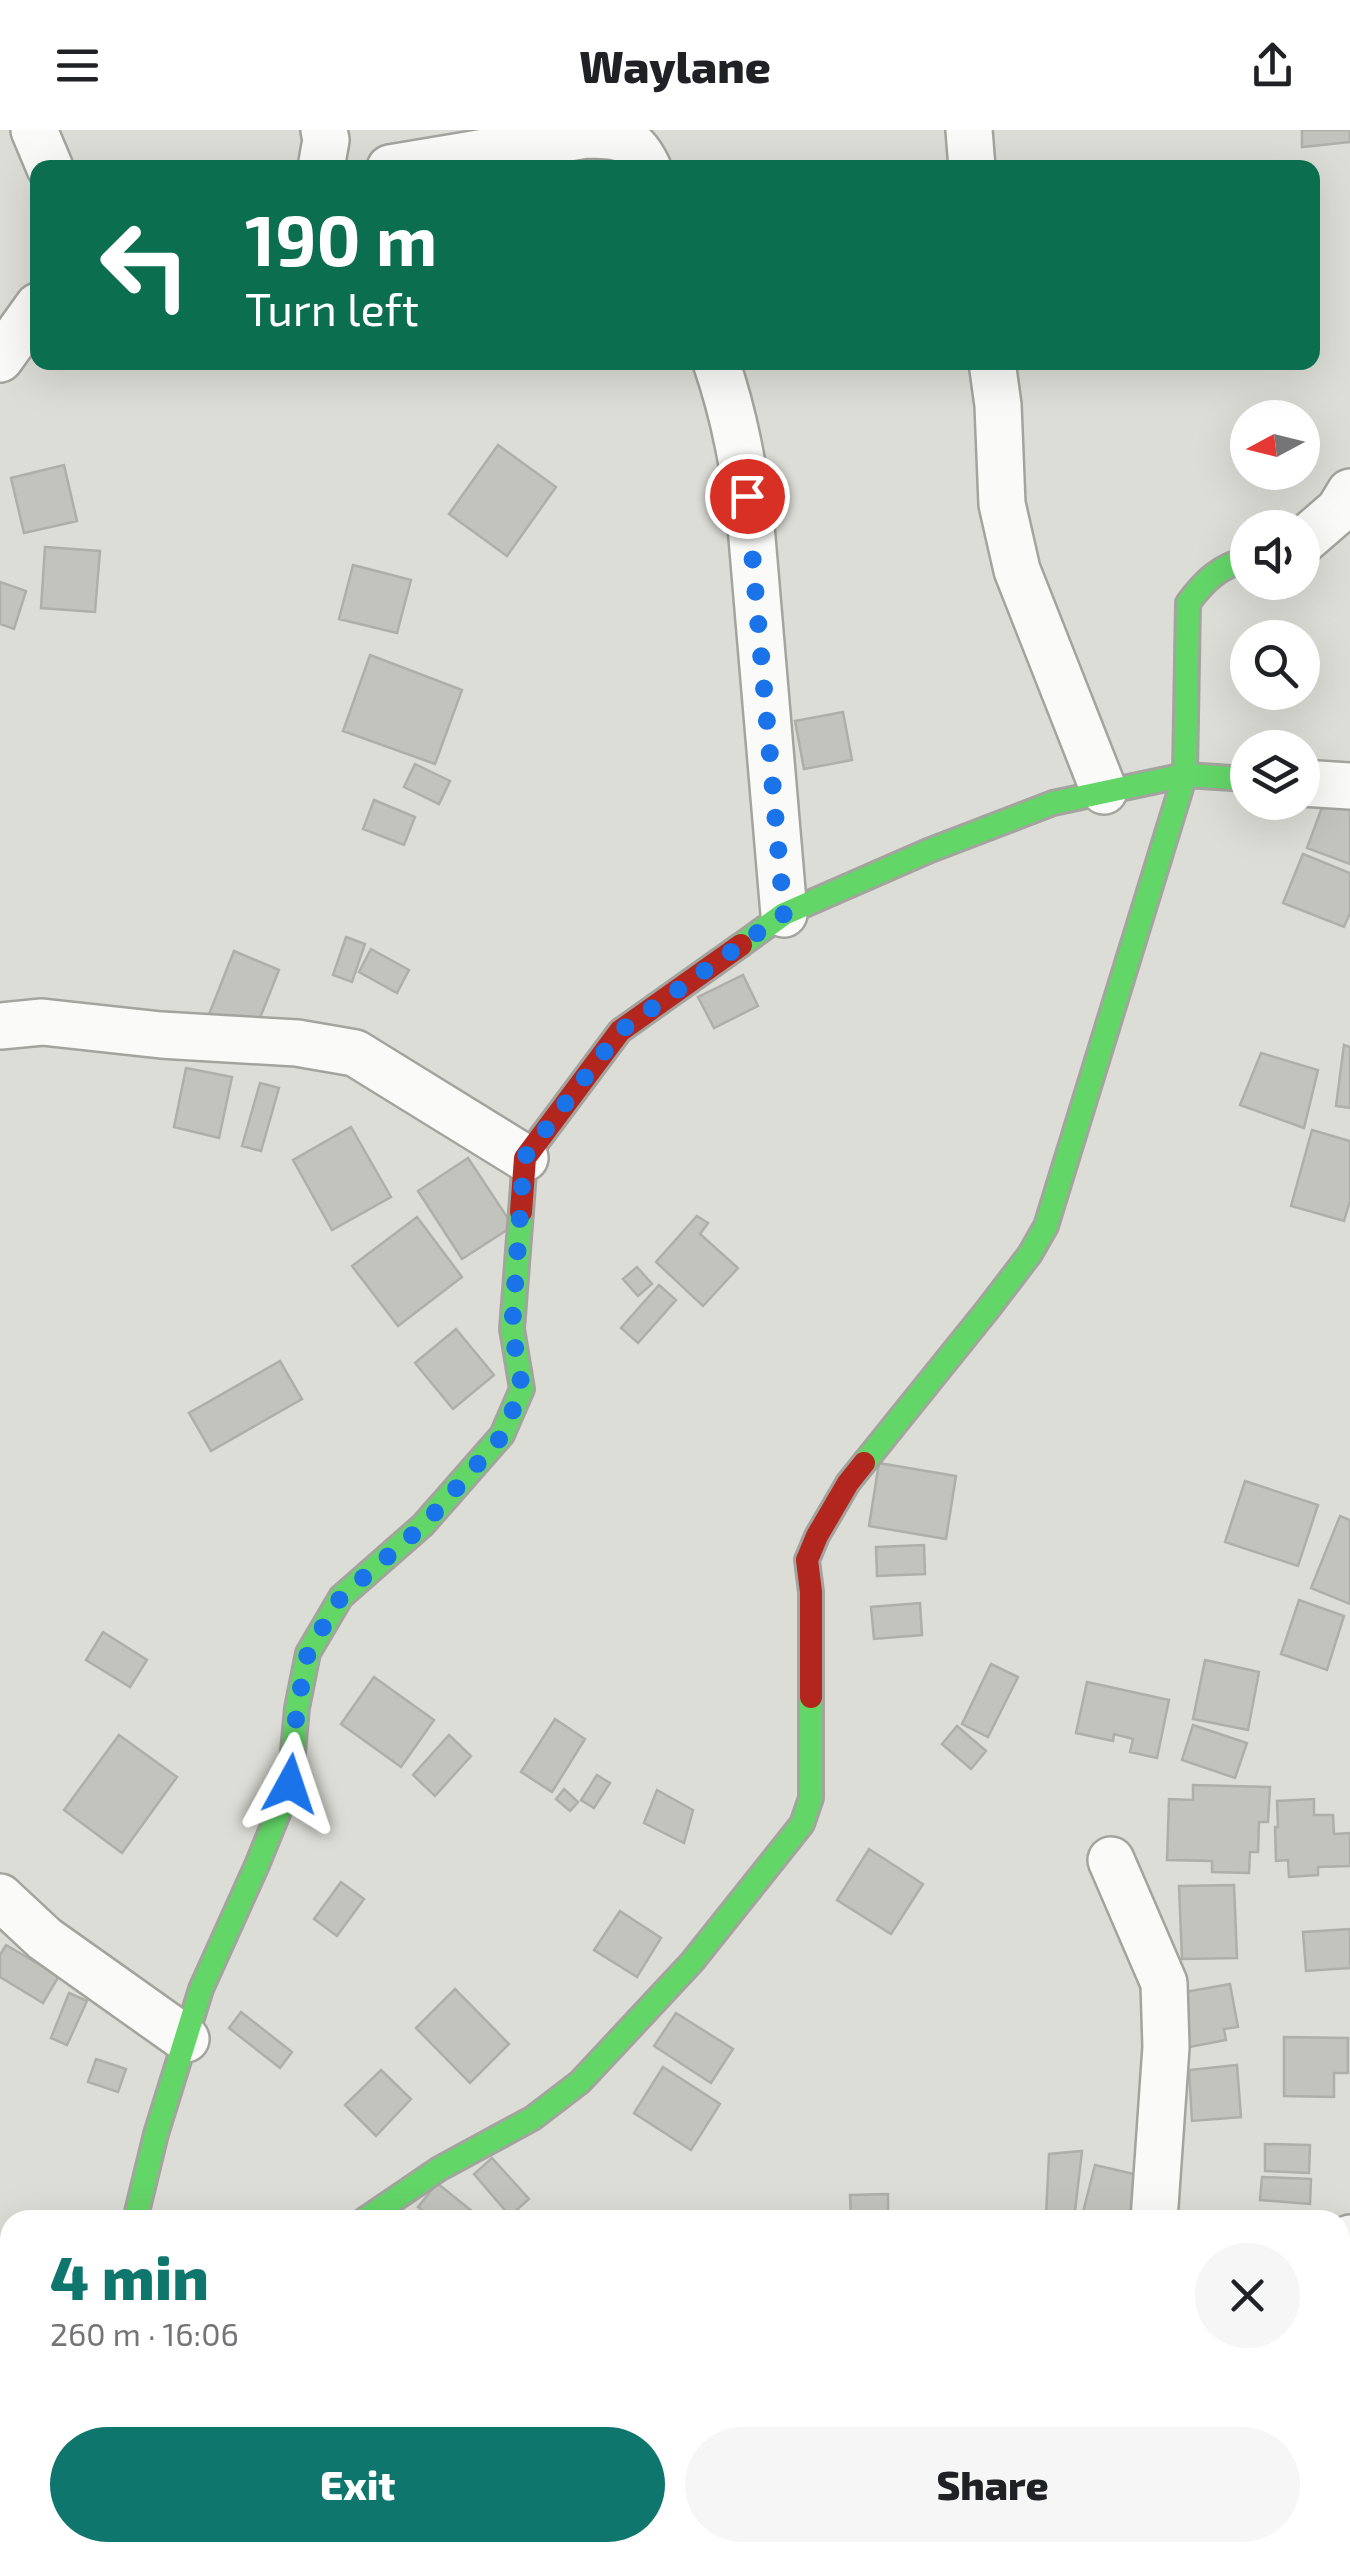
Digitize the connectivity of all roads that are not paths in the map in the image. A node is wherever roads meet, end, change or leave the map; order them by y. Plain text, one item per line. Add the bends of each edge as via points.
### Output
1 (34, 130) edge
2 (324, 130) edge
3 (969, 130) edge
4 (47, 160) edge
5 (322, 160) edge
6 (438, 160) edge
7 (644, 160) edge
8 (971, 160) edge
9 (30, 317) edge
10 (0, 359) edge
11 (719, 370) edge
12 (993, 370) edge
13 (1350, 492) edge
14 (1320, 526) edge
15 (1230, 563) edge
16 (1185, 775) junction
17 (1230, 779) edge
18 (1320, 784) edge
19 (1350, 786) edge
20 (1104, 791) junction
21 (784, 914) junction
22 (0, 1026) edge
23 (524, 1158) junction
24 (1111, 1860) dead end
25 (0, 1897) edge
26 (186, 2039) junction
27 (137, 2210) edge
28 (379, 2210) edge
29 (1155, 2210) edge
30 (1350, 2238) edge
31 (1350, 2265) edge

1 - 4 street
2 - 5 street
3 - 8 street
6 - 7 street via 586,135 614,135 638,147
9 - 10 street
11 - 21 street via 745,480
12 - 20 street via 1002,504 1016,570
13 - 14 street
15 - 16 street via 1188,603
16 - 17 street
16 - 20 street
16 - 28 street via 1046,1226 848,1483 807,1560 810,1798 802,1824 692,1962 580,2082 533,2118
18 - 19 street
20 - 21 street via 928,851
21 - 23 street via 620,1031
22 - 23 street via 42,1022 356,1053
23 - 26 street via 512,1329 522,1388 502,1436 424,1525 341,1597 308,1652 290,1784
24 - 29 street via 1164,1984
25 - 26 street via 45,1939
26 - 27 street
30 - 31 street

